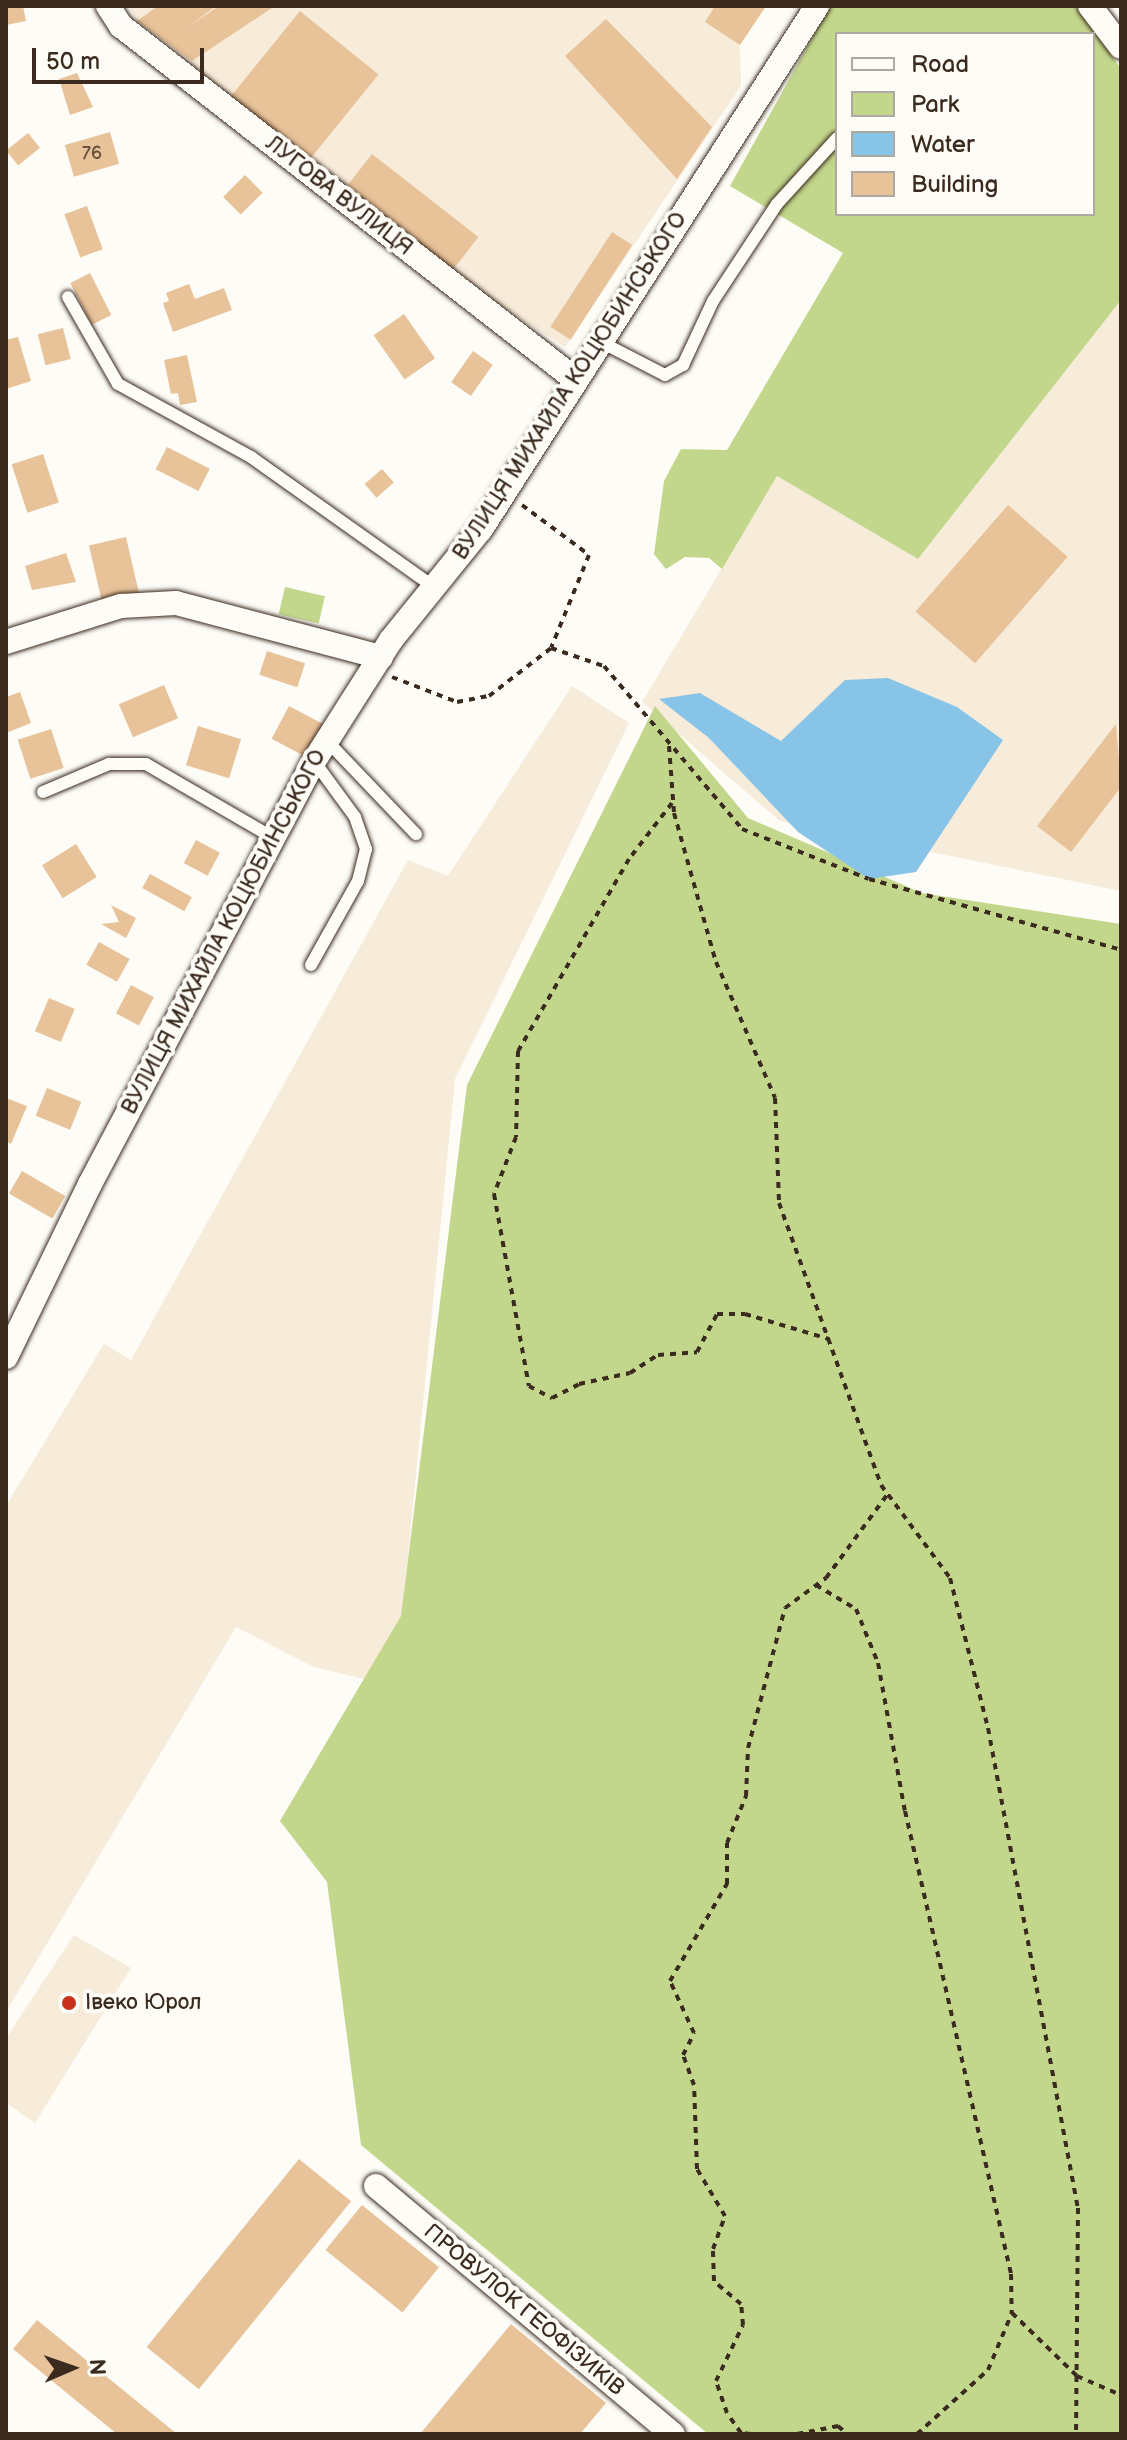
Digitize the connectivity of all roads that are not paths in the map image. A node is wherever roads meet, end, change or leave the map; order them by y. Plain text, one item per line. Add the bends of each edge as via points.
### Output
1 (108, 6) edge
2 (817, 6) edge
3 (1090, 6) edge
4 (1121, 47) edge
5 (835, 140) edge
6 (68, 297) dead end
7 (601, 342) junction
8 (576, 380) junction
9 (434, 587) junction
10 (6, 642) edge
11 (377, 662) junction
12 (327, 741) junction
13 (314, 761) junction
14 (43, 792) dead end
15 (416, 834) dead end
16 (270, 836) junction
17 (311, 965) dead end
18 (6, 1357) edge
19 (376, 2186) dead end
20 (673, 2434) edge

1 - 8 street, ЛУГОВА ВУЛИЦЯ via 121,26
2 - 7 street, ВУЛИЦЯ МИХАЙЛА КОЦЮБИНСЬКОГО
3 - 4 street
5 - 7 lane via 777,204 713,301 683,365 665,375
6 - 9 lane via 118,384 251,457
7 - 8 street, ВУЛИЦЯ МИХАЙЛА КОЦЮБИНСЬКОГО
8 - 9 street, ВУЛИЦЯ МИХАЙЛА КОЦЮБИНСЬКОГО
9 - 11 street, ВУЛИЦЯ МИХАЙЛА КОЦЮБИНСЬКОГО
10 - 11 street via 121,606 176,603
11 - 12 street, ВУЛИЦЯ МИХАЙЛА КОЦЮБИНСЬКОГО
12 - 13 street, ВУЛИЦЯ МИХАЙЛА КОЦЮБИНСЬКОГО
12 - 15 lane
13 - 16 street, ВУЛИЦЯ МИХАЙЛА КОЦЮБИНСЬКОГО
13 - 17 lane via 355,817 366,849 358,881
14 - 16 lane via 109,764 146,764
16 - 18 street, ВУЛИЦЯ МИХАЙЛА КОЦЮБИНСЬКОГО
19 - 20 street, ПРОВУЛОК ГЕОФІЗИКІВ

